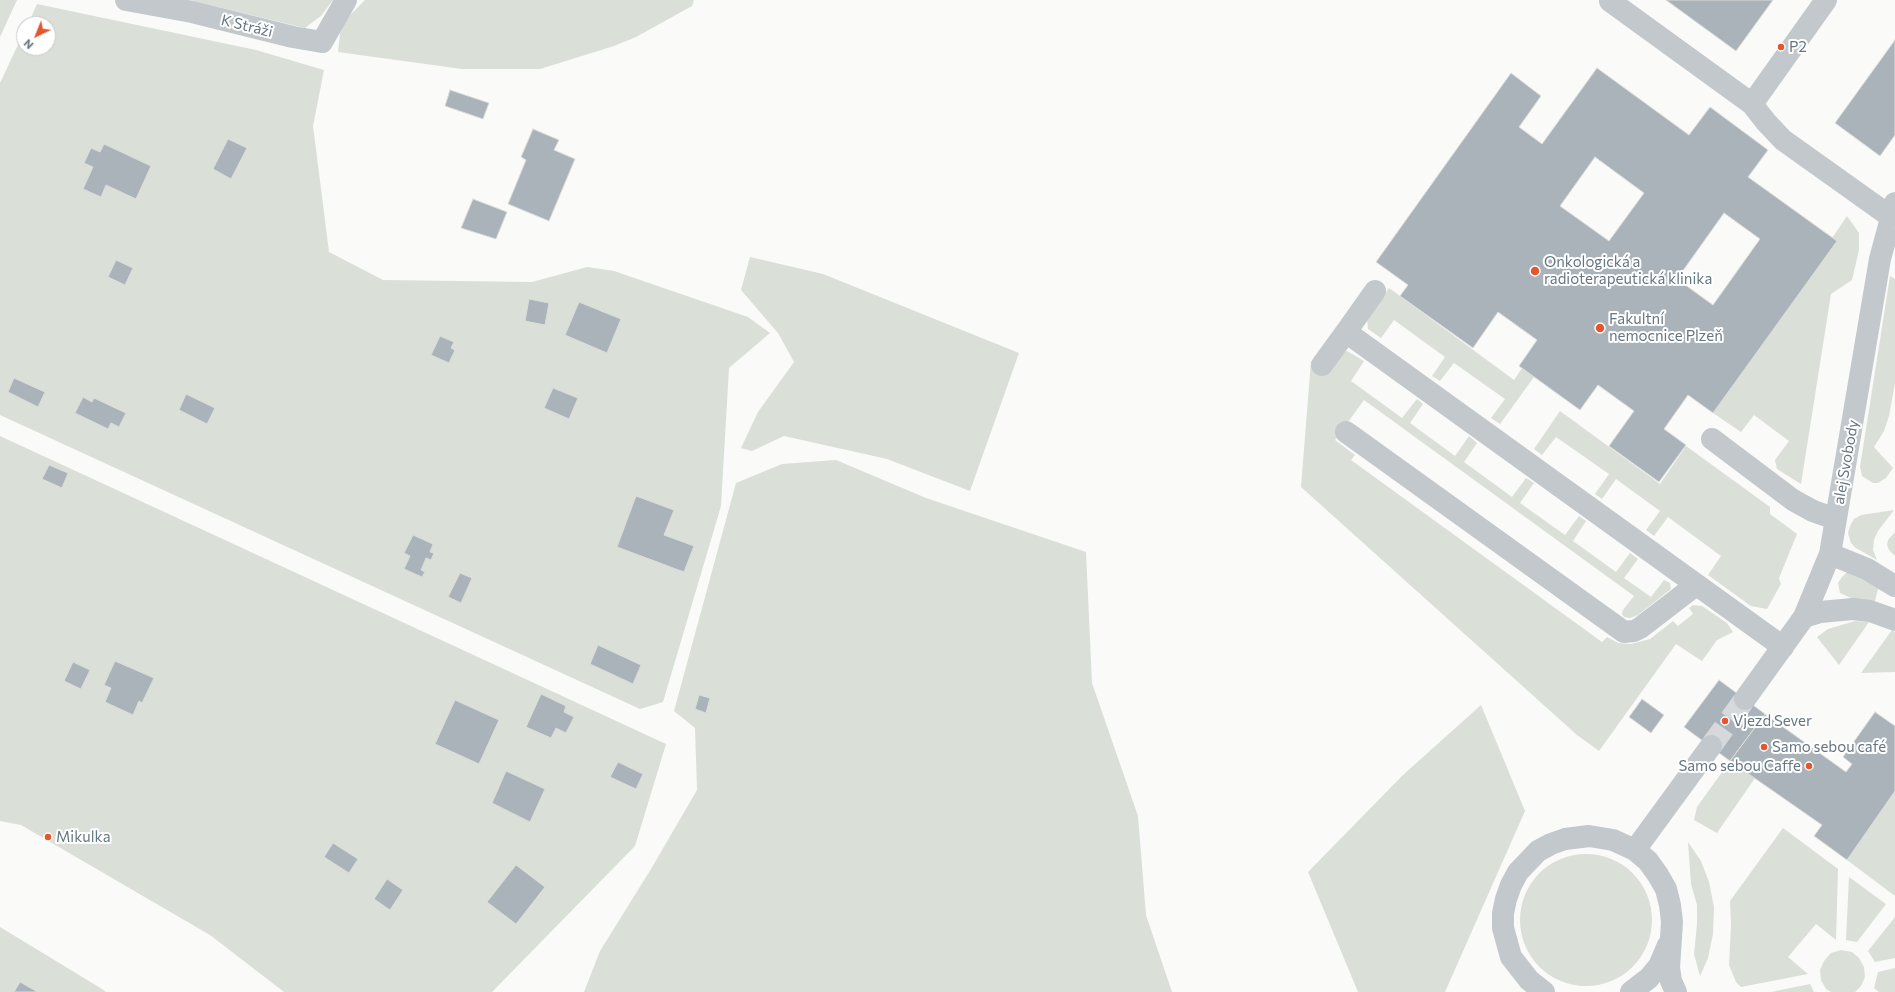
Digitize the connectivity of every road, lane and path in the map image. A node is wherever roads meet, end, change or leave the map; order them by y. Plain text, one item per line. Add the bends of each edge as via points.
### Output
1 (126, 0) edge
2 (346, 0) edge
3 (1826, 0) edge
4 (1610, 2) dead end
5 (1752, 104) junction
6 (1893, 210) edge
7 (1375, 291) dead end
8 (1346, 332) junction
9 (1322, 364) dead end
10 (1346, 432) dead end
11 (1712, 439) dead end
12 (1836, 519) junction
13 (1830, 554) junction
14 (1696, 585) junction
15 (1895, 586) edge
16 (1804, 617) junction
17 (1895, 620) edge
18 (1783, 647) junction
19 (1745, 699) tunnel mouth
20 (1711, 746) tunnel mouth
21 (1636, 850) junction
22 (1670, 938) junction
23 (1544, 992) edge
24 (1631, 992) edge
25 (1676, 992) edge

1 - 2 street, K Stráži via 192,12 322,42
3 - 5 street
4 - 5 street
5 - 6 street via 1783,140
6 - 12 street, alej Svobody via 1880,259
7 - 8 street
8 - 9 street
8 - 14 street
10 - 14 street via 1624,632 1640,628
11 - 12 street via 1793,500
12 - 13 street, alej Svobody
13 - 15 street via 1867,569
13 - 16 street, alej Svobody
14 - 18 street
16 - 17 street via 1820,612 1853,609 1870,611
16 - 18 street, alej Svobody
18 - 19 street, alej Svobody
20 - 21 street
21 - 22 street via 1658,874 1666,889 1672,922
21 - 23 street via 1613,840 1577,836 1538,851 1518,872 1511,885 1503,913 1506,942 1519,969
22 - 24 street via 1659,966
22 - 25 street via 1669,968

